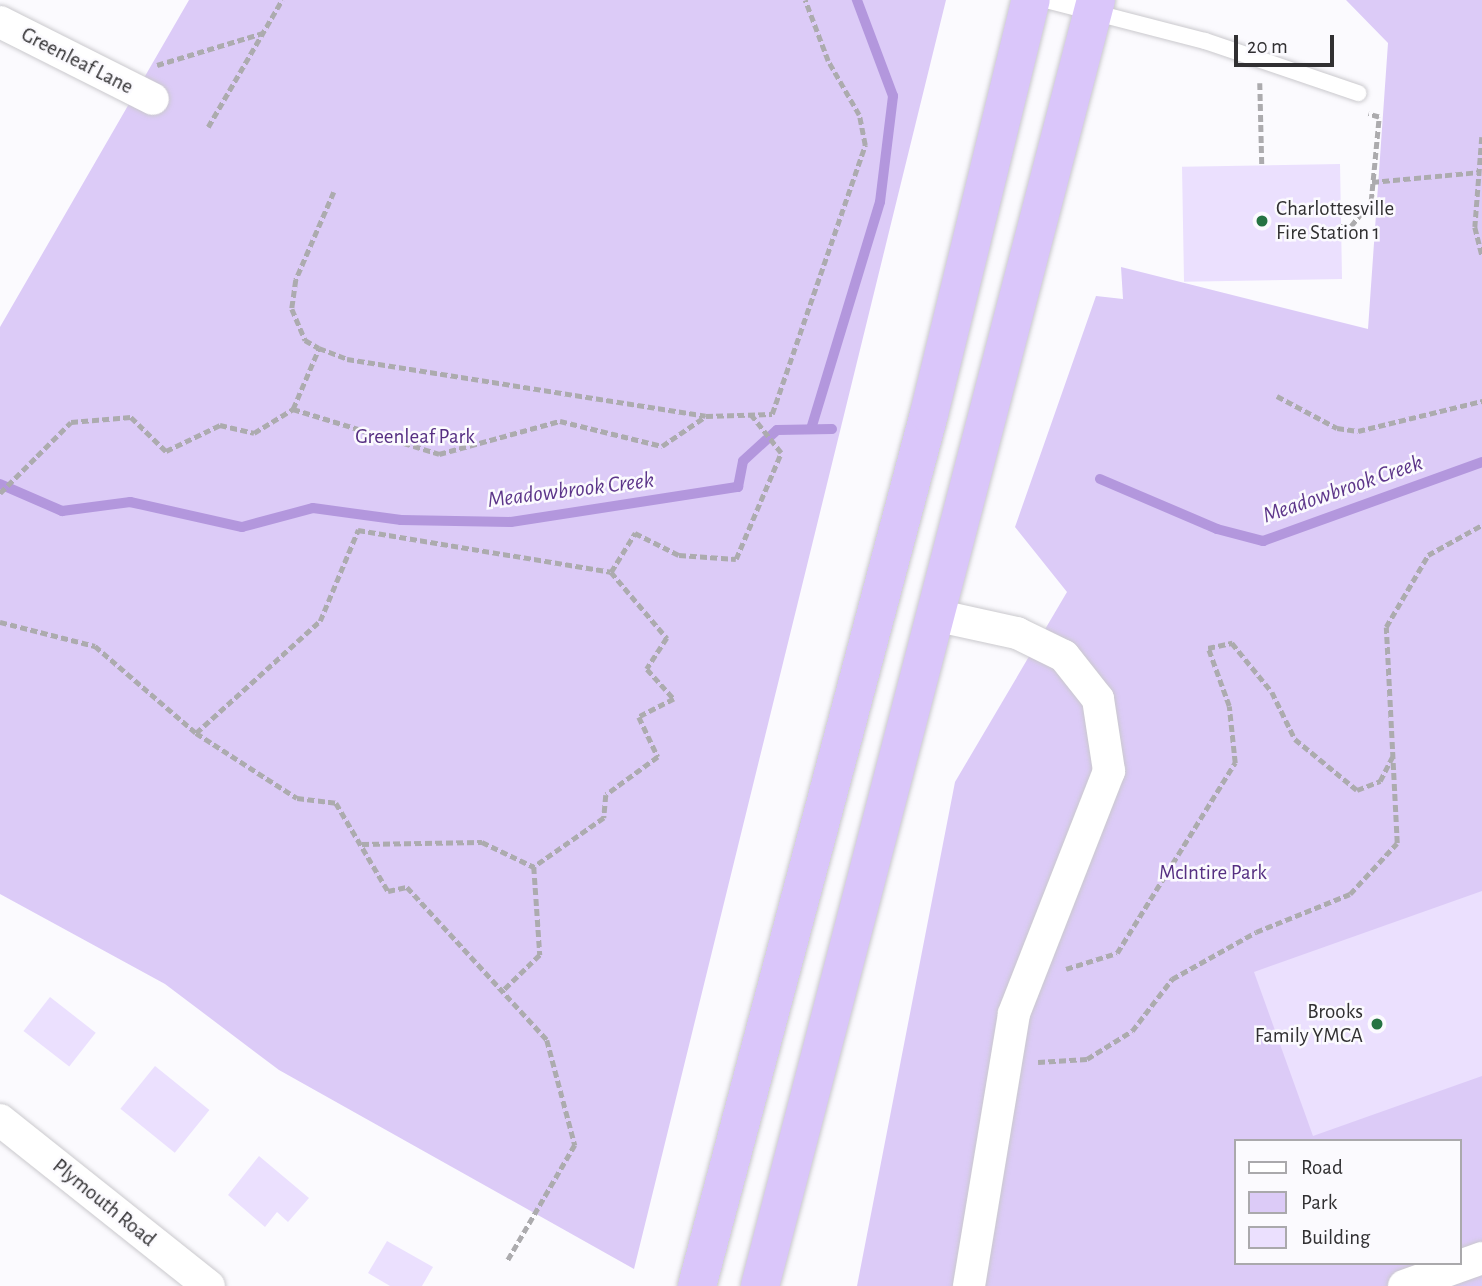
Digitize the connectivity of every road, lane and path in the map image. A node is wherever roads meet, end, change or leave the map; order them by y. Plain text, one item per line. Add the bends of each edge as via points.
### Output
1 (282, 0) edge
2 (805, 0) edge
3 (1031, 0) edge
4 (1046, 0) edge
5 (1095, 5) edge
6 (0, 22) edge
7 (262, 33) junction
8 (1260, 60) junction
9 (148, 67) dead end
10 (1359, 93) dead end
11 (153, 99) dead end
12 (1356, 111) dead end
13 (208, 127) dead end
14 (1482, 137) edge
15 (1481, 150) edge
16 (1262, 166) dead end
17 (1479, 172) junction
18 (1372, 182) junction
19 (334, 192) dead end
20 (1341, 226) dead end
21 (1482, 255) edge
22 (319, 348) junction
23 (1277, 396) dead end
24 (1482, 401) edge
25 (293, 409) junction
26 (751, 415) junction
27 (706, 416) junction
28 (0, 494) edge
29 (1482, 526) edge
30 (611, 572) junction
31 (939, 616) junction
32 (0, 622) edge
33 (196, 733) junction
34 (1392, 757) junction
35 (362, 844) junction
36 (534, 867) junction
37 (1054, 973) dead end
38 (503, 990) junction
39 (1024, 1063) dead end
40 (0, 1120) edge
41 (507, 1262) dead end
42 (1468, 1266) edge
43 (209, 1286) edge
44 (696, 1286) edge
45 (760, 1286) edge
46 (969, 1286) edge
47 (1404, 1286) edge

1 - 7 path
2 - 26 path via 828,61 859,115 865,145 772,414
3 - 44 highway via 929,414
4 - 5 lane
5 - 8 lane
5 - 31 highway
6 - 11 street, Greenleaf Lane
7 - 9 path
7 - 13 path
8 - 10 lane
8 - 16 path
12 - 18 path via 1378,117
14 - 15 path
15 - 17 path
17 - 18 path
17 - 21 path via 1475,227
18 - 20 path via 1364,216
19 - 22 path via 296,280 292,309 305,340
22 - 25 path
22 - 27 path via 346,359
23 - 24 path via 1337,428 1358,431
25 - 27 path via 439,454 561,421 662,446
25 - 28 path via 254,433 220,425 166,451 131,417 71,422
26 - 27 path
26 - 30 path via 779,446 736,559 679,555 635,533
29 - 34 path via 1428,555 1386,627
30 - 33 path via 358,530 320,621
30 - 36 path via 667,638 647,670 674,699 639,717 658,757 606,795 604,818
31 - 45 highway
31 - 46 street via 1017,633 1064,656 1098,699 1109,771 1014,1014
32 - 33 path via 95,646
33 - 35 path via 297,798 336,803
34 - 37 path via 1380,781 1357,790 1295,739 1272,692 1232,643 1208,648 1228,706 1235,763 1117,953
34 - 39 path via 1397,843 1350,894 1256,932 1172,979 1132,1031 1087,1059
35 - 36 path via 482,842
35 - 38 path via 388,891 407,887
36 - 38 path via 540,956
38 - 41 path via 547,1040 575,1145
40 - 43 street, Plymouth Road
42 - 47 street

